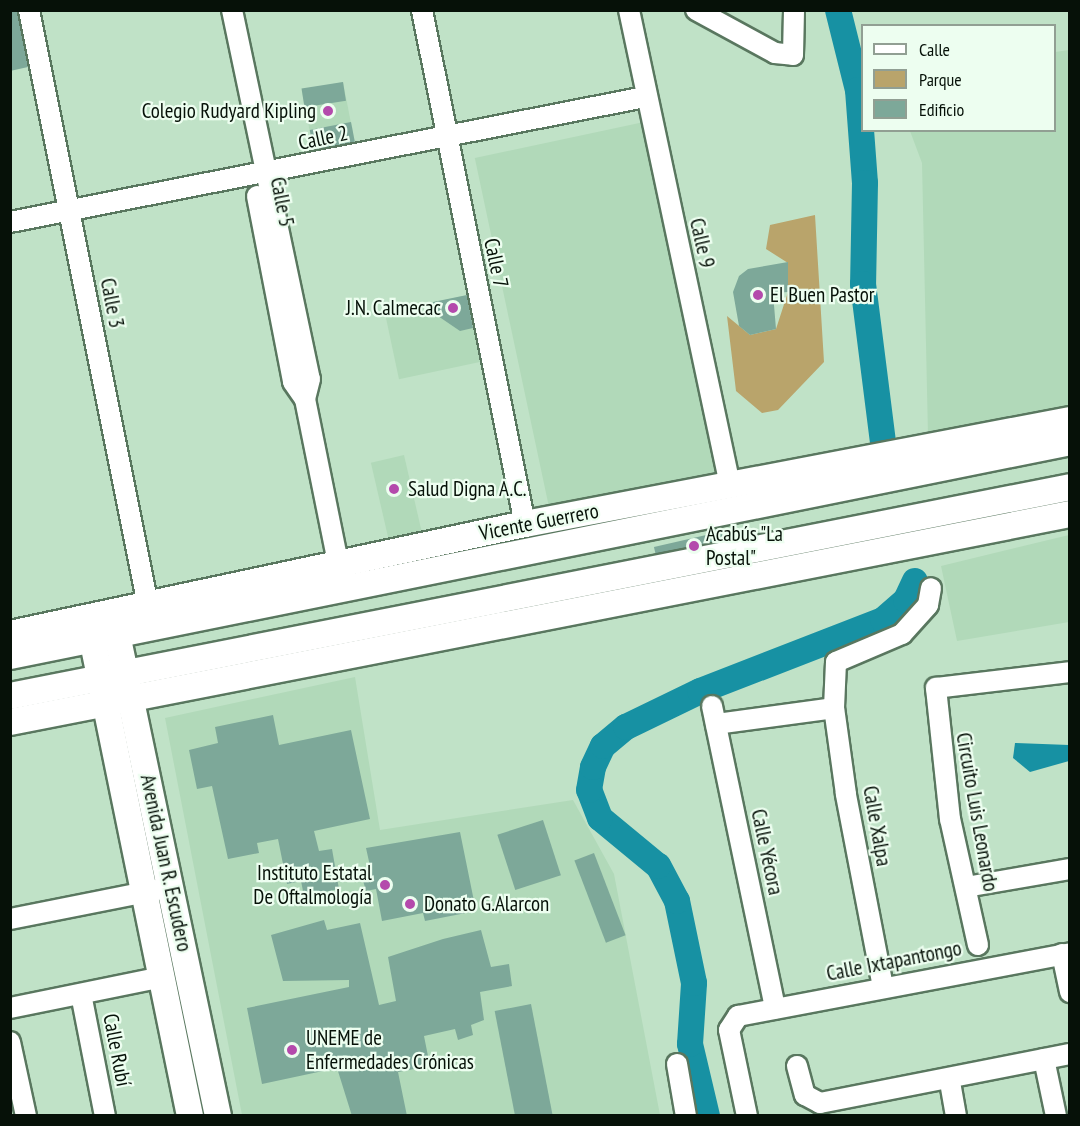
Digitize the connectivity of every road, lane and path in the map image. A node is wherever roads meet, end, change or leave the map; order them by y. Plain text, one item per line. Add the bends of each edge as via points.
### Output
1 (29, 10) edge
2 (219, 10) edge
3 (232, 10) edge
4 (422, 10) edge
5 (629, 10) edge
6 (696, 10) edge
7 (794, 10) edge
8 (645, 97) junction
9 (445, 136) junction
10 (259, 175) junction
11 (70, 213) junction
12 (10, 222) edge
13 (1070, 420) edge
14 (1070, 442) edge
15 (730, 485) junction
16 (1070, 487) edge
17 (1070, 513) edge
18 (525, 525) junction
19 (587, 525) junction
20 (338, 563) junction
21 (931, 588) dead end
22 (148, 605) junction
23 (102, 626) junction
24 (10, 634) edge
25 (10, 656) edge
26 (1070, 672) edge
27 (125, 673) junction
28 (101, 678) junction
29 (10, 696) edge
30 (131, 699) junction
31 (106, 704) junction
32 (834, 708) junction
33 (10, 722) edge
34 (1070, 869) edge
35 (966, 887) junction
36 (171, 888) junction
37 (144, 891) junction
38 (10, 919) edge
39 (978, 945) dead end
40 (1066, 954) edge
41 (162, 977) junction
42 (883, 987) junction
43 (1070, 992) edge
44 (81, 994) junction
45 (10, 1008) edge
46 (775, 1008) junction
47 (10, 1042) edge
48 (1070, 1054) edge
49 (1044, 1059) junction
50 (677, 1064) dead end
51 (797, 1066) dead end
52 (950, 1082) junction
53 (16, 1092) edge
54 (26, 1116) edge
55 (105, 1116) edge
56 (190, 1116) edge
57 (218, 1116) edge
58 (686, 1116) edge
59 (747, 1116) edge
60 (956, 1116) edge
61 (1056, 1116) edge

1 - 11 street, Calle 3
2 - 10 street, Calle 5
3 - 10 street, Calle 5
4 - 9 street, Calle 7
5 - 8 street, Calle 9
6 - 7 street via 775,52 793,55
8 - 9 street, Calle 2
8 - 15 street, Calle 9
9 - 10 street, Calle 2
9 - 18 street, Calle 7
10 - 11 street, Calle 2
10 - 20 street, Calle 5 via 310,379 306,399
11 - 12 street, Calle 2
11 - 22 street, Calle 3
13 - 15 main road, Vicente Guerrero
14 - 19 main road
15 - 19 main road, Vicente Guerrero
16 - 27 main road
17 - 30 main road
18 - 19 main road, Vicente Guerrero
18 - 20 main road, Vicente Guerrero
19 - 23 main road
20 - 22 main road, Vicente Guerrero
21 - 32 street, Calle Xalpa via 928,605 902,634 842,656 834,674
22 - 23 main road, Vicente Guerrero
23 - 24 main road, Vicente Guerrero
23 - 25 main road
23 - 27 main road, Avenida Juan R. Escudero
23 - 28 main road, Avenida Juan R. Escudero
26 - 35 street, Circuito Luis Leonardo via 936,688 950,819
27 - 28 main road
27 - 30 main road, Avenida Juan R. Escudero
28 - 29 main road
28 - 31 main road, Avenida Juan R. Escudero
30 - 31 main road
30 - 36 main road, Avenida Juan R. Escudero
31 - 33 main road
31 - 37 main road, Avenida Juan R. Escudero
32 - 42 street, Calle Xalpa
32 - 46 street, Calle Yécora via 714,715
34 - 35 street
35 - 39 street, Circuito Luis Leonardo
36 - 37 street
36 - 57 main road, Avenida Juan R. Escudero
37 - 38 street
37 - 41 main road, Avenida Juan R. Escudero
40 - 42 street, Calle Ixtapantongo
40 - 43 street
41 - 44 street
41 - 56 main road, Avenida Juan R. Escudero
42 - 46 street, Calle Ixtapantongo
44 - 45 street
44 - 55 street, Calle Rubí
46 - 59 street, Calle Ixtapantongo via 730,1022
47 - 53 street
48 - 49 street
49 - 52 street
49 - 61 street
50 - 58 street
51 - 52 street via 805,1095 820,1103
52 - 60 street
53 - 54 street

